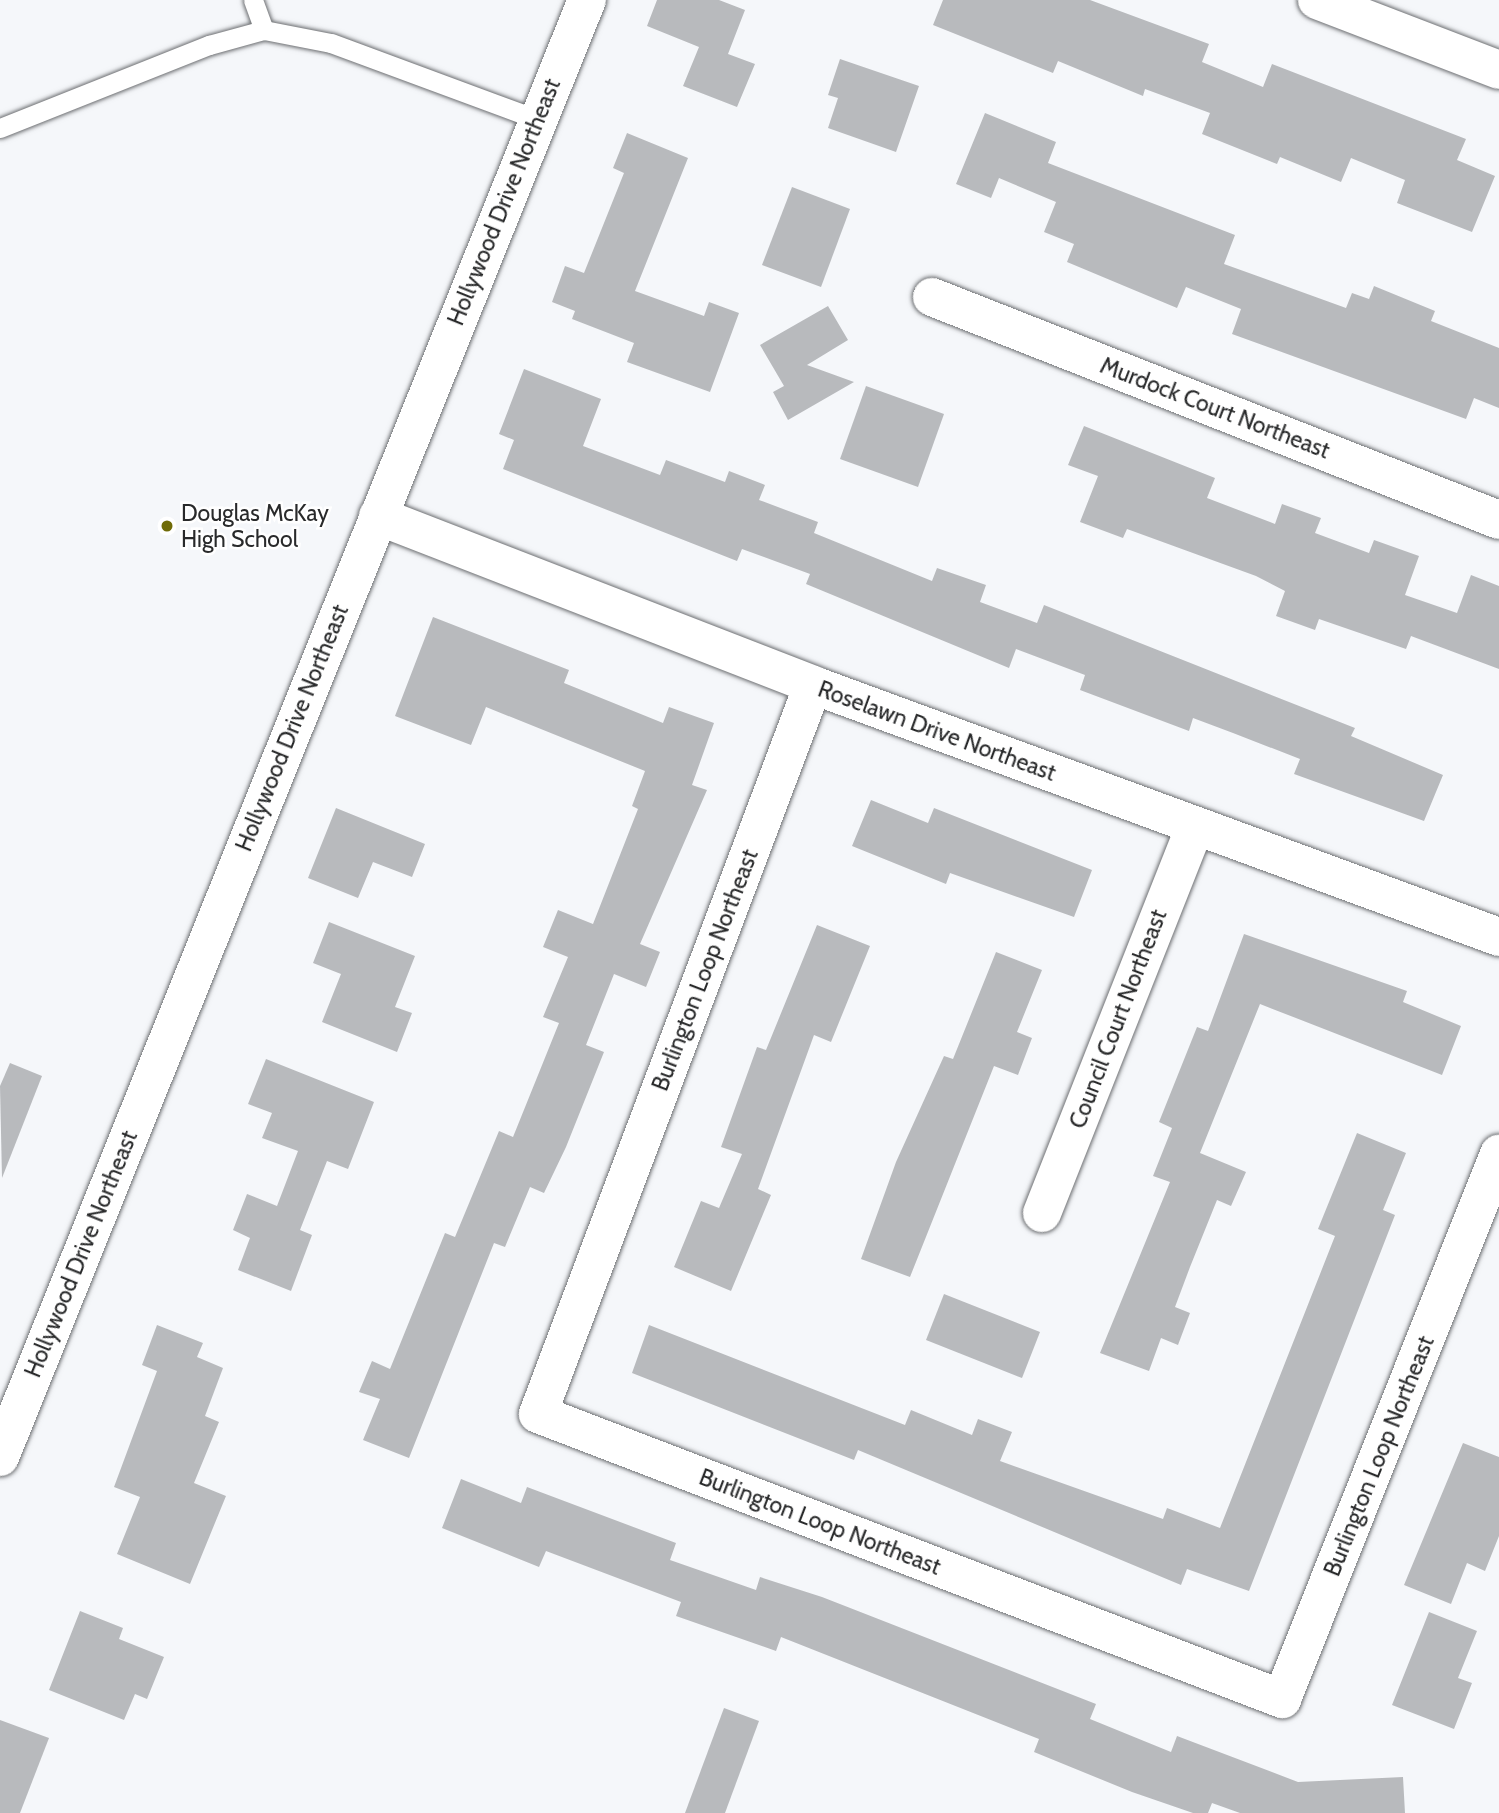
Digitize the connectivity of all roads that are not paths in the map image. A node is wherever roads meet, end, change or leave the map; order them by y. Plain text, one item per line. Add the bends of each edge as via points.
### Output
1 (253, 0) edge
2 (587, 0) edge
3 (1317, 0) edge
4 (264, 30) junction
5 (1499, 70) edge
6 (536, 119) junction
7 (0, 128) edge
8 (932, 297) dead end
9 (377, 516) junction
10 (1499, 520) edge
11 (813, 685) junction
12 (1195, 826) junction
13 (1499, 937) edge
14 (1499, 1154) edge
15 (1042, 1213) dead end
16 (0, 1457) edge

1 - 4 lane
2 - 6 street, Hollywood Drive Northeast
3 - 5 street
4 - 6 lane via 331,43
4 - 7 lane via 209,45
6 - 9 street, Hollywood Drive Northeast
8 - 10 street, Murdock Court Northeast
9 - 11 street, Roselawn Drive Northeast
9 - 16 street, Hollywood Drive Northeast
11 - 12 street, Roselawn Drive Northeast
11 - 14 street, Burlington Loop Northeast via 538,1413 1282,1699
12 - 13 street, Roselawn Drive Northeast
12 - 15 street, Council Court Northeast

